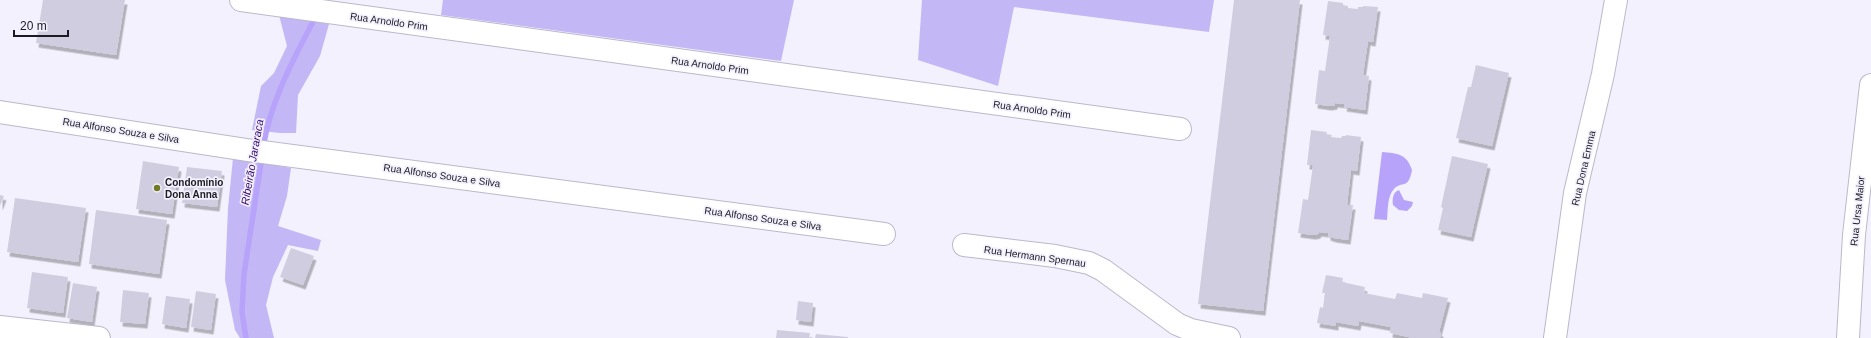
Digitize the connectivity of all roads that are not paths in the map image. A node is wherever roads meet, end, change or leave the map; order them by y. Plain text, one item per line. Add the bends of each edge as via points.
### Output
1 (241, 0) edge
2 (1616, 0) edge
3 (1871, 85) edge
4 (0, 112) edge
5 (1180, 129) dead end
6 (884, 234) dead end
7 (1863, 236) edge
8 (964, 245) dead end
9 (0, 326) edge
10 (99, 338) edge
11 (1229, 338) edge
12 (1555, 338) edge
13 (1848, 338) edge

1 - 5 street, Rua Arnoldo Prim
2 - 12 street, Rua Dona Emma via 1603,74 1576,193
3 - 7 street, Rua Ursa Maior
4 - 6 street, Rua Alfonso Souza e Silva via 247,150
7 - 13 street, Rua Ursa Maior
8 - 11 street, Rua Hermann Spernau via 1089,263 1103,270 1177,324 1191,330
9 - 10 street

